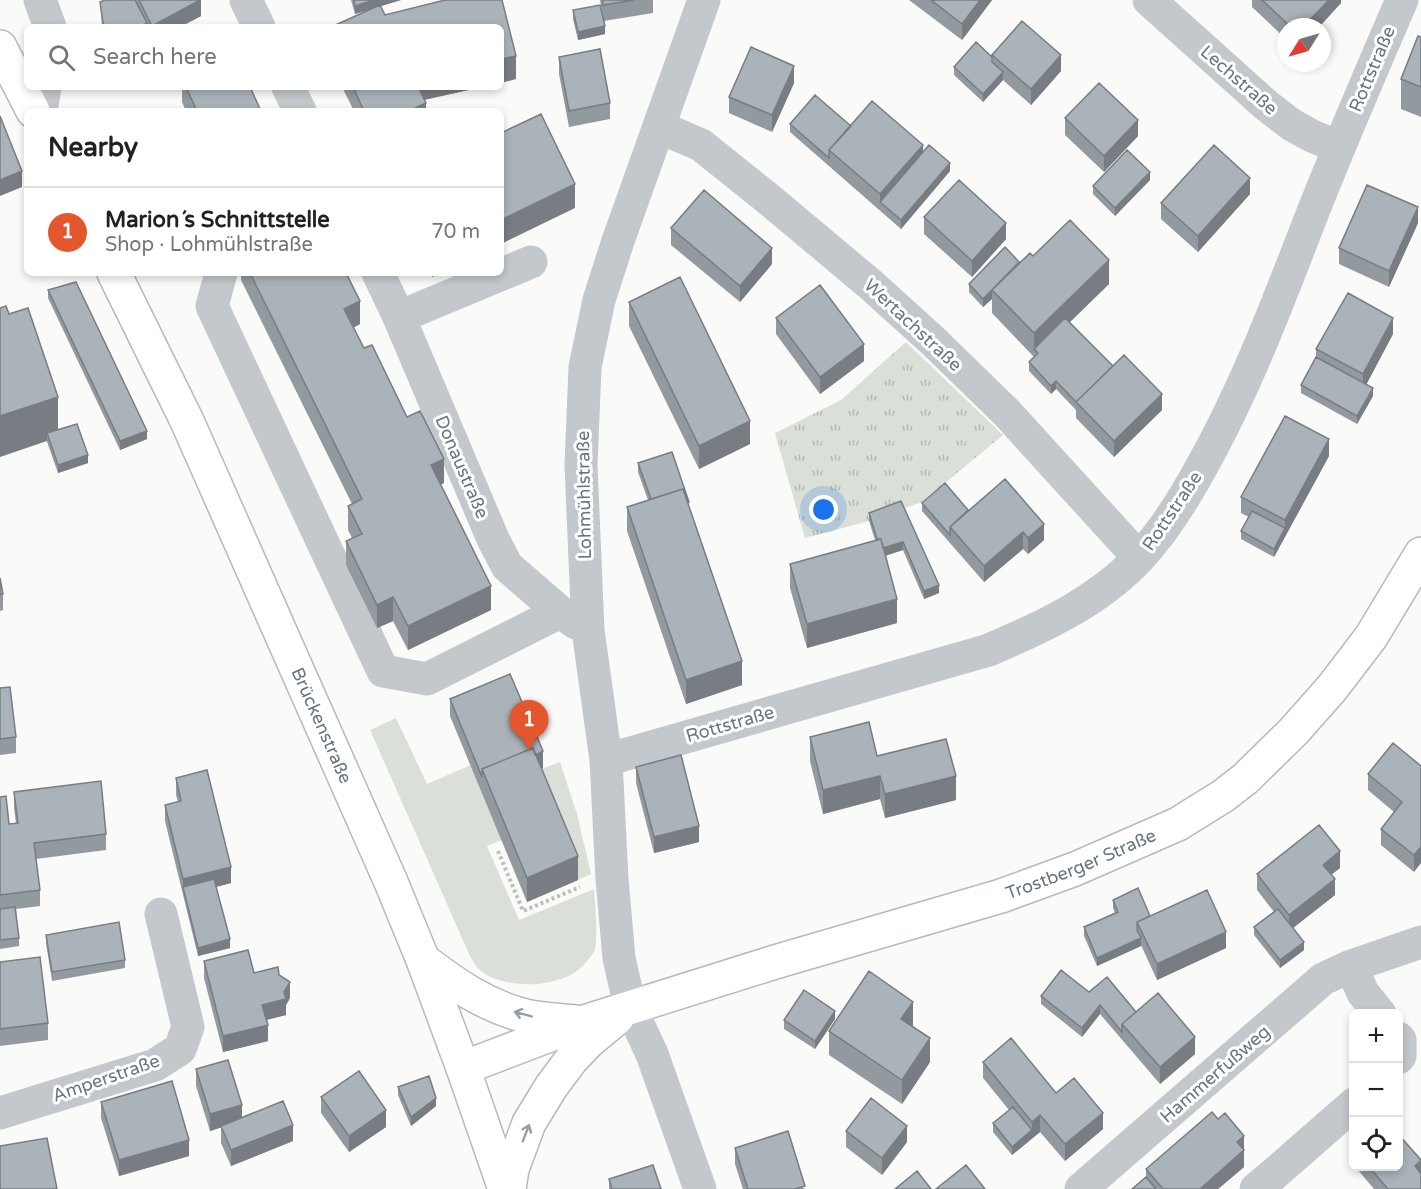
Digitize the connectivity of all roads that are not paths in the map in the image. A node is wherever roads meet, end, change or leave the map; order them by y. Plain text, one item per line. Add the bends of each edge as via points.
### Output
1 (40, 0) edge
2 (246, 0) edge
3 (704, 0) edge
4 (1149, 0) edge
5 (1402, 0) edge
6 (49, 24) edge
7 (258, 24) edge
8 (0, 47) edge
9 (44, 90) edge
10 (290, 90) edge
11 (31, 108) edge
12 (42, 108) edge
13 (298, 108) edge
14 (659, 127) junction
15 (1338, 147) junction
16 (531, 262) dead end
17 (504, 273) edge
18 (115, 276) edge
19 (220, 276) edge
20 (379, 276) edge
21 (497, 276) edge
22 (399, 317) junction
23 (1421, 554) edge
24 (1139, 558) junction
25 (560, 612) junction
26 (588, 630) junction
27 (606, 760) junction
28 (161, 914) dead end
29 (1421, 942) edge
30 (423, 960) junction
31 (1351, 966) junction
32 (630, 1008) junction
33 (1376, 1009) edge
34 (581, 1023) junction
35 (463, 1068) junction
36 (1349, 1108) edge
37 (0, 1113) edge
38 (1272, 1184) edge
39 (507, 1189) edge
40 (700, 1189) edge
41 (1083, 1189) edge

1 - 6 street
2 - 7 street
3 - 14 street, Lohmühlstraße
4 - 15 street, Lechstraße via 1266,105 1292,125
5 - 15 street, Rottstraße
8 - 11 main road
9 - 12 street
10 - 13 street
14 - 24 street, Wertachstraße via 700,145 870,284 1007,413
14 - 26 street, Lohmühlstraße via 598,300 585,368 581,465
15 - 24 street, Rottstraße via 1269,323 1220,434 1186,494
16 - 17 street
18 - 30 main road, Brückenstraße via 192,432
19 - 25 street via 212,306 383,671 427,679
20 - 22 street, Donaustraße
21 - 22 street
22 - 25 street, Donaustraße via 507,566
23 - 32 main road, Trostberger Straße via 1371,637 1294,731 1245,779 1178,824 1001,896
24 - 27 street, Rottstraße via 1077,608 988,650
25 - 26 street, Donaustraße
26 - 27 street, Lohmühlstraße
27 - 32 street, Lohmühlstraße via 619,958
28 - 37 street, Amperstraße via 188,1027 180,1049 155,1065
29 - 31 street, Hammerfußweg
34 -> 30 main road via 526,1016 486,1002
30 - 35 main road, Brückenstraße
31 - 33 street via 1363,993
31 - 41 street, Hammerfußweg via 1323,980
32 - 34 main road, Trostberger Straße
39 -> 32 main road via 530,1123 551,1087 589,1041
32 - 40 street via 652,1054
34 - 35 main road, Trostberger Straße
35 - 39 main road, Brückenstraße
36 - 38 street

